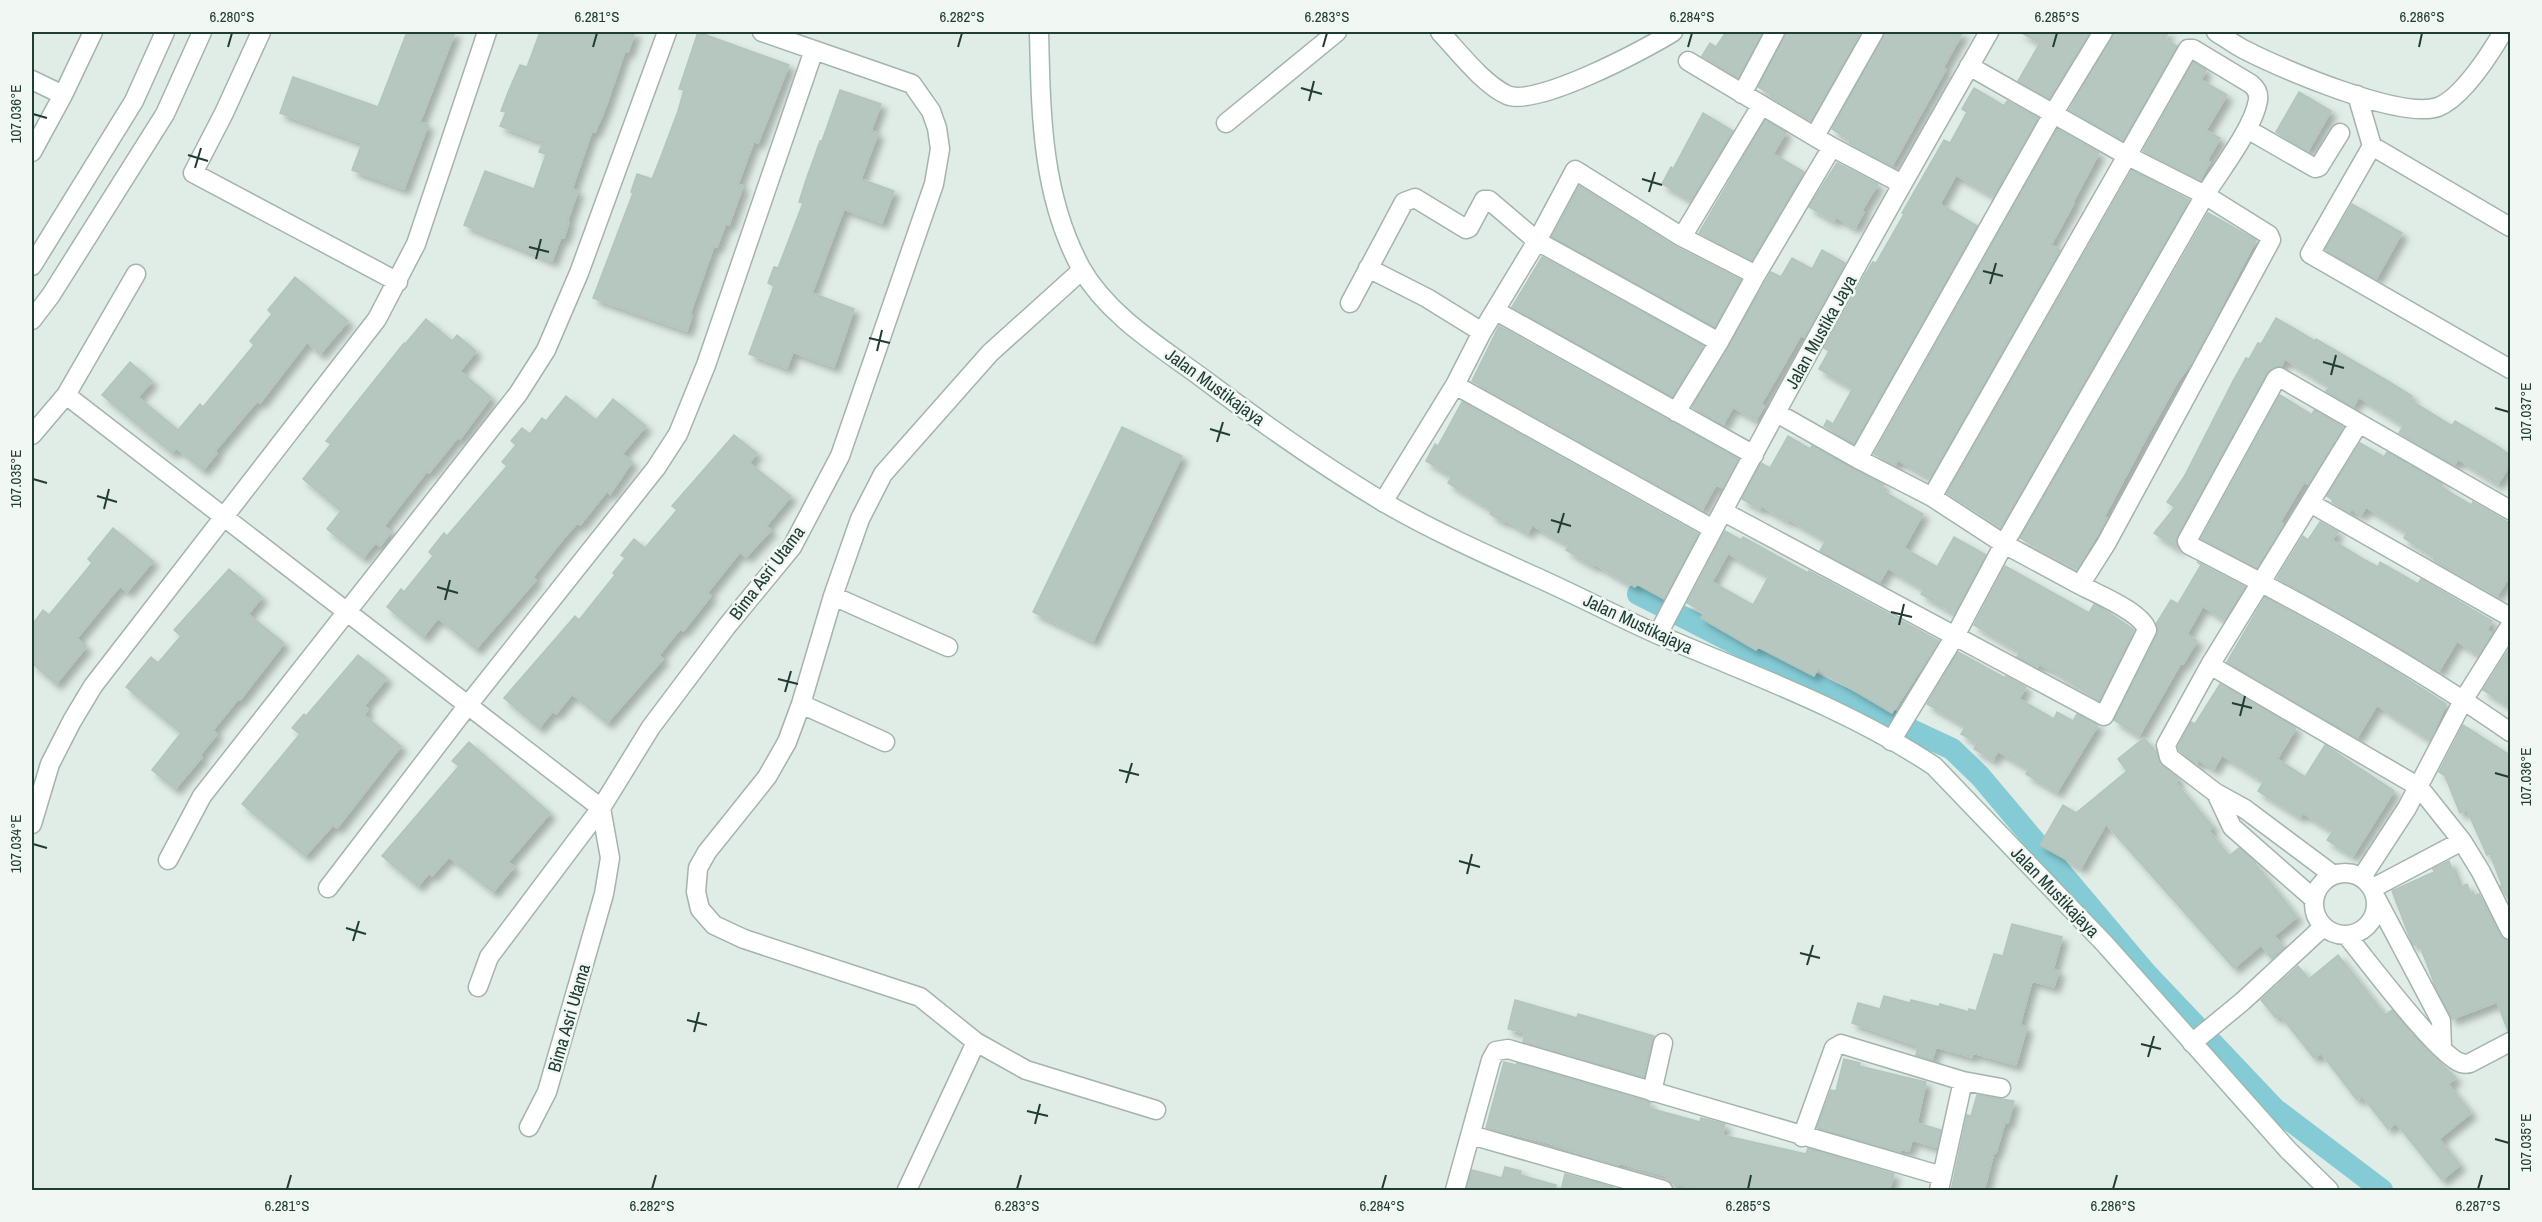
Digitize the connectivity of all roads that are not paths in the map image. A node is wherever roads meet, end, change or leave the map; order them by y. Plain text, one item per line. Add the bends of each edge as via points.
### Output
1 (93, 32) edge
2 (165, 32) edge
3 (201, 32) edge
4 (261, 32) edge
5 (487, 32) edge
6 (667, 32) edge
7 (762, 32) edge
8 (1039, 32) edge
9 (1336, 32) edge
10 (1440, 32) edge
11 (1673, 32) edge
12 (1774, 32) edge
13 (1874, 32) edge
14 (1989, 32) edge
15 (2103, 32) edge
16 (2216, 32) edge
17 (2503, 32) edge
18 (814, 50) junction
19 (1688, 61) dead end
20 (1969, 66) junction
21 (32, 80) edge
22 (1742, 94) junction
23 (63, 95) junction
24 (2357, 95) junction
25 (1761, 106) junction
26 (2053, 114) junction
27 (1226, 123) dead end
28 (2247, 129) junction
29 (2340, 133) dead end
30 (1815, 136) junction
31 (2372, 146) junction
32 (1832, 147) junction
33 (32, 152) edge
34 (2126, 155) junction
35 (1902, 184) junction
36 (2205, 195) junction
37 (2511, 227) edge
38 (1682, 237) junction
39 (1537, 241) junction
40 (32, 266) edge
41 (1368, 268) junction
42 (1082, 270) junction
43 (136, 274) dead end
44 (1756, 275) junction
45 (398, 282) junction
46 (1350, 303) dead end
47 (1496, 311) junction
48 (32, 320) edge
49 (1482, 332) junction
50 (1719, 342) junction
51 (2511, 369) edge
52 (1455, 385) junction
53 (66, 395) junction
54 (1676, 412) junction
55 (1777, 413) junction
56 (2359, 423) junction
57 (32, 435) edge
58 (1754, 455) junction
59 (1858, 459) junction
60 (1932, 497) junction
61 (1383, 502) junction
62 (2310, 503) junction
63 (2511, 510) edge
64 (1724, 512) junction
65 (224, 517) junction
66 (1713, 529) junction
67 (2004, 544) junction
68 (2261, 581) junction
69 (2080, 585) junction
70 (833, 596) junction
71 (346, 611) junction
72 (2511, 616) edge
73 (2511, 626) edge
74 (1658, 634) junction
75 (1955, 636) junction
76 (948, 647) dead end
77 (2210, 665) junction
78 (2464, 699) junction
79 (801, 704) junction
80 (468, 705) junction
81 (2511, 732) edge
82 (1891, 741) junction
83 (885, 742) dead end
84 (2419, 787) junction
85 (2216, 793) junction
86 (601, 808) junction
87 (32, 824) edge
88 (2462, 841) junction
89 (168, 860) dead end
90 (2332, 874) junction
91 (328, 888) dead end
92 (2370, 888) junction
93 (2314, 899) junction
94 (2323, 927) junction
95 (2511, 930) edge
96 (2347, 936) junction
97 (478, 987) dead end
98 (976, 1042) junction
99 (2511, 1042) edge
100 (1663, 1043) dead end
101 (2192, 1043) junction
102 (2442, 1047) junction
103 (1963, 1081) junction
104 (2001, 1088) dead end
105 (1652, 1092) junction
106 (1156, 1110) dead end
107 (530, 1127) dead end
108 (1471, 1135) junction
109 (1802, 1137) junction
110 (1941, 1183) edge
111 (907, 1191) edge
112 (1455, 1191) edge
113 (1663, 1191) edge
114 (2329, 1191) edge

1 - 23 street
2 - 40 street via 134,101
3 - 48 street via 165,114
4 - 45 street via 193,173
5 - 45 street via 416,244
6 - 71 street via 579,273 546,350 519,394
7 - 18 street, Bima Asri Utama
8 - 42 street, Jalan Mustikajaya via 1043,147 1064,230
9 - 27 street
10 - 11 street via 1494,87 1510,97 1537,94 1573,81
12 - 22 street
13 - 30 street
14 - 20 street, Jalan Mustika Jaya
15 - 26 street
16 - 24 street via 2255,55
17 - 24 street via 2466,84 2437,107 2402,106
18 - 80 street via 706,365 678,434 656,468
18 - 86 street, Bima Asri Utama via 912,84 931,111 937,128 940,148 934,184 840,456 812,512 792,547 651,727
19 - 22 street
20 - 26 street
20 - 35 street, Jalan Mustika Jaya
21 - 23 street
22 - 25 street
23 - 33 street
24 - 31 street
25 - 30 street
25 - 38 street
26 - 34 street
26 - 59 street
28 - 29 street via 2315,168
28 - 34 street via 2258,103 2255,88 2188,49
28 - 36 street
30 - 32 street
31 - 37 street
31 - 51 street via 2310,254
32 - 35 street
32 - 44 street
34 - 36 street
34 - 60 street
35 - 55 street, Jalan Mustika Jaya
36 - 67 street
36 - 69 street via 2270,235 2271,240
38 - 39 street via 1577,170
38 - 44 street
39 - 41 street via 1489,200 1484,200 1466,230 1414,198 1404,202
39 - 47 street
39 - 50 street
41 - 46 street
41 - 49 street
42 - 61 street, Jalan Mustikajaya via 1131,325 1221,392
42 - 70 street via 990,352 883,474 860,519
43 - 53 street
44 - 50 street
45 - 65 street via 377,320
47 - 49 street
47 - 54 street
49 - 52 street
50 - 54 street
52 - 61 street
52 - 66 street
53 - 57 street
53 - 65 street
54 - 58 street
55 - 58 street, Jalan Mustika Jaya
55 - 59 street
56 - 62 street
56 - 63 street
56 - 68 street via 2283,378 2276,379 2187,541
58 - 64 street, Jalan Mustika Jaya
59 - 60 street
60 - 67 street
61 - 74 street, Jalan Mustikajaya via 1439,533
62 - 68 street
62 - 72 street
64 - 66 street, Jalan Mustika Jaya
64 - 75 street
65 - 71 street
65 - 87 street via 93,686 50,764
66 - 74 street, Jalan Mustika Jaya
67 - 69 street
67 - 75 street
68 - 77 street
68 - 78 street
69 - 75 street via 2135,615 2147,630 2104,716
70 - 76 street
70 - 79 street
71 - 80 street
71 - 89 street via 202,796
73 - 78 street
74 - 82 street, Jalan Mustikajaya via 1803,695
75 - 82 street
77 - 84 street
77 - 85 street via 2166,751
78 - 81 street
78 - 84 street
79 - 83 street
79 - 98 street via 787,742 767,777 698,867 696,892 700,909 714,926 744,939 920,997
80 - 86 street
80 - 91 street
82 - 101 street, Jalan Mustikajaya via 1934,766 1955,787 2105,944
84 - 88 street
84 - 92 street
85 - 90 street via 2245,809
85 - 93 street via 2232,827
86 - 97 street via 489,957
86 - 107 street, Bima Asri Utama via 610,858 604,894 547,1092
88 - 92 street
88 - 95 street
90 - 92 street via 2346,872
90 - 93 street via 2320,885
92 - 96 street via 2370,924
92 - 102 street via 2441,1021
93 - 94 street via 2315,914
94 - 96 street
94 - 101 street
96 - 102 street
98 - 106 street via 1026,1070
98 - 111 street
99 - 102 street via 2463,1064
100 - 105 street
101 - 114 street, Jalan Mustikajaya
103 - 104 street
103 - 109 street via 1841,1044 1834,1048
103 - 110 street
105 - 108 street via 1508,1049 1496,1051
105 - 109 street
108 - 112 street
108 - 113 street
109 - 110 street

